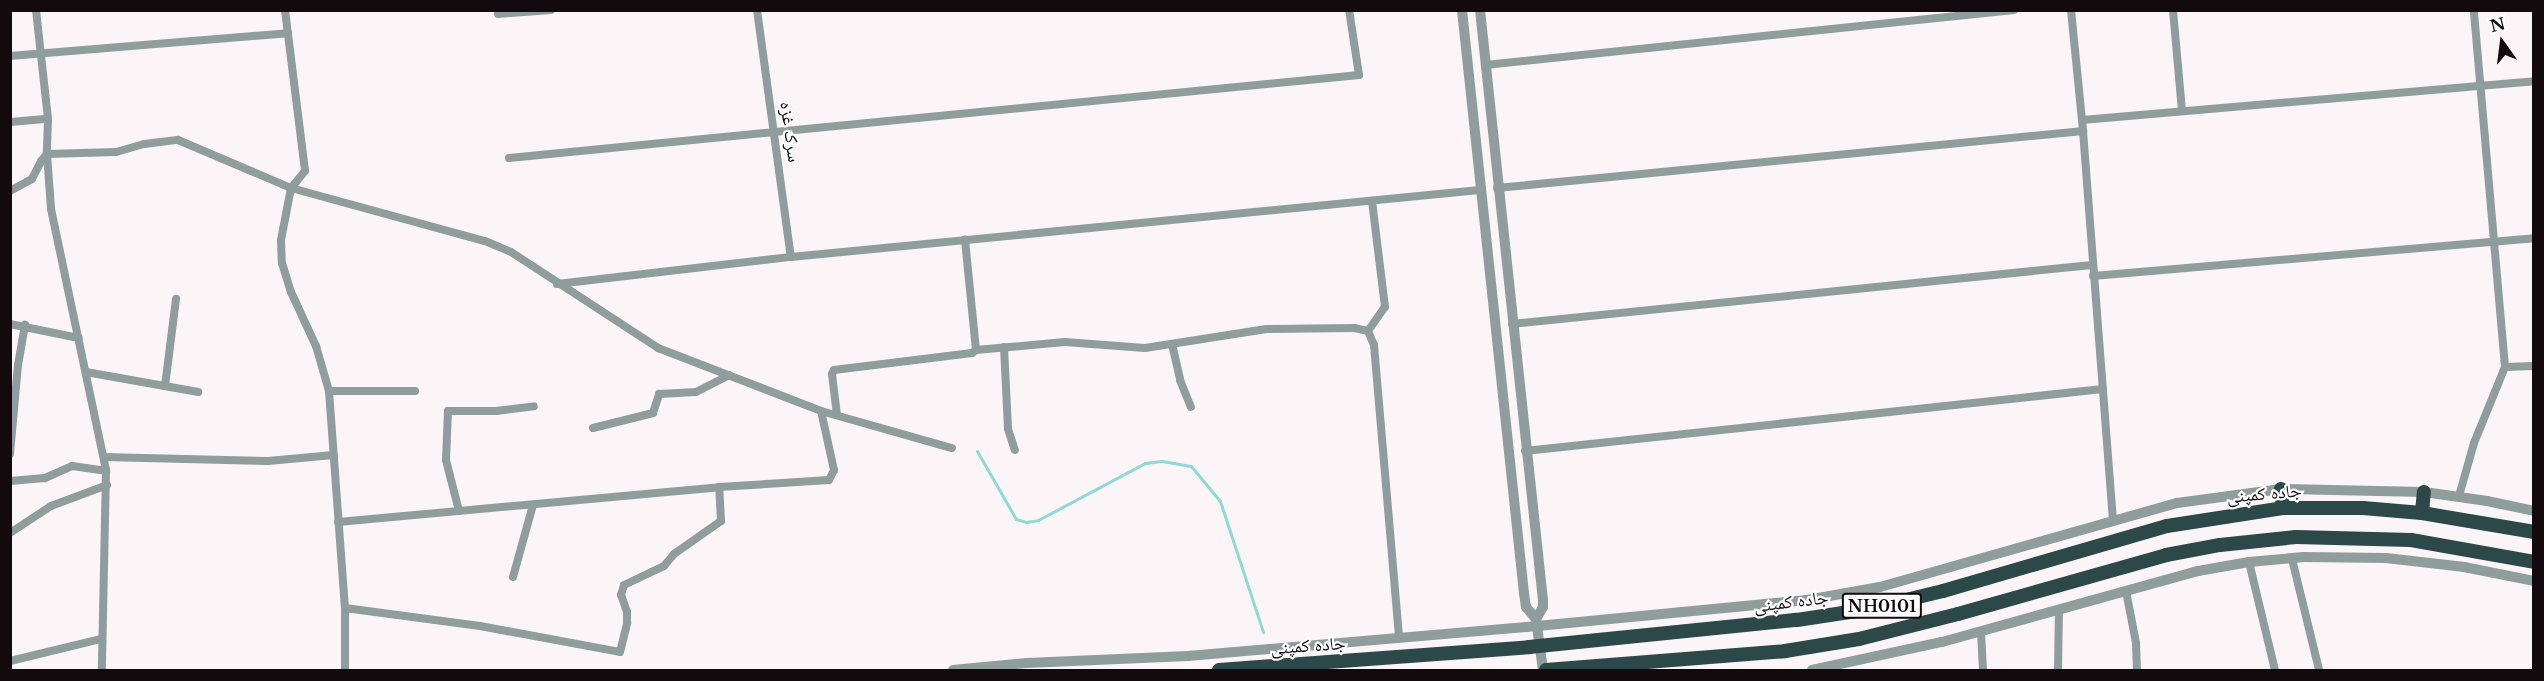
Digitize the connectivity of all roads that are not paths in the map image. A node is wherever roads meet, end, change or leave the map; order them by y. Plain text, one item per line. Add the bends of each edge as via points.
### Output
1 (36, 10) edge
2 (285, 10) edge
3 (550, 10) edge
4 (757, 10) edge
5 (1349, 10) edge
6 (1462, 10) edge
7 (1480, 10) edge
8 (2014, 10) edge
9 (2071, 10) edge
10 (2173, 10) edge
11 (2474, 10) edge
12 (498, 14) dead end
13 (288, 33) junction
14 (41, 53) junction
15 (10, 56) edge
16 (1485, 64) junction
17 (2534, 81) edge
18 (2481, 86) junction
19 (1488, 97) junction
20 (1471, 98) junction
21 (2182, 110) junction
22 (48, 118) junction
23 (2082, 120) junction
24 (10, 122) edge
25 (2083, 131) junction
26 (774, 132) junction
27 (47, 154) junction
28 (509, 158) dead end
29 (291, 188) junction
30 (1497, 188) junction
31 (1480, 190) junction
32 (10, 191) edge
33 (1372, 201) junction
34 (2534, 238) edge
35 (965, 240) junction
36 (2495, 241) junction
37 (790, 257) junction
38 (2092, 265) junction
39 (2093, 276) junction
40 (557, 284) junction
41 (1508, 288) junction
42 (1491, 290) junction
43 (177, 299) dead end
44 (10, 324) edge
45 (1512, 324) junction
46 (25, 326) junction
47 (1368, 331) junction
48 (79, 338) junction
49 (1172, 344) junction
50 (1004, 347) junction
51 (976, 350) junction
52 (2534, 366) edge
53 (2505, 368) junction
54 (86, 372) junction
55 (729, 375) junction
56 (165, 386) junction
57 (2103, 389) junction
58 (329, 391) junction
59 (415, 391) dead end
60 (198, 392) dead end
61 (534, 406) dead end
62 (1191, 407) dead end
63 (821, 411) junction
64 (837, 415) junction
65 (593, 428) dead end
66 (952, 448) dead end
67 (1015, 450) dead end
68 (1525, 452) junction
69 (10, 454) edge
70 (334, 454) junction
71 (104, 457) junction
72 (106, 471) junction
73 (10, 481) edge
74 (107, 485) junction
75 (719, 487) junction
76 (2281, 489) junction
77 (2424, 492) junction
78 (2459, 496) junction
79 (533, 505) junction
80 (2283, 508) junction
81 (459, 511) junction
82 (2534, 511) edge
83 (2422, 513) junction
84 (2114, 519) junction
85 (338, 522) junction
86 (2534, 532) edge
87 (10, 533) edge
88 (2292, 559) junction
89 (2249, 562) junction
90 (2534, 562) edge
91 (513, 577) dead end
92 (2534, 581) edge
93 (2126, 591) junction
94 (345, 608) junction
95 (2059, 609) junction
96 (1537, 623) junction
97 (1981, 632) junction
98 (1398, 637) junction
99 (101, 639) junction
100 (1540, 645) junction
101 (10, 661) edge
102 (102, 670) edge
103 (345, 670) edge
104 (953, 670) edge
105 (1219, 670) edge
106 (1544, 670) edge
107 (1812, 670) edge
108 (1983, 670) edge
109 (2058, 670) edge
110 (2137, 670) edge
111 (2275, 670) edge
112 (2319, 670) edge

1 - 14 street
2 - 13 street
3 - 12 street
4 - 26 street, سرک غزه
5 - 26 street via 1359,75
6 - 20 street
7 - 16 street
8 - 16 street
9 - 23 street
10 - 21 street
11 - 18 street
13 - 14 street
13 - 29 street via 305,171
14 - 15 street
14 - 22 street
16 - 19 street
17 - 18 street
18 - 21 street
18 - 36 street
19 - 20 street
19 - 30 street
20 - 31 street
21 - 23 street
22 - 24 street
22 - 27 street
23 - 25 street
25 - 30 street
25 - 38 street
26 - 28 street
26 - 37 street, سرک غزه
27 - 29 street via 116,152 178,140
27 - 32 street via 32,179
27 - 48 street via 51,208
29 - 40 street via 485,241 511,252
29 - 58 street via 281,240 282,263 316,346
30 - 41 street
31 - 33 street
31 - 42 street
33 - 35 street
33 - 47 street via 1385,307
34 - 36 street
35 - 37 street
35 - 51 street
36 - 39 street
36 - 53 street
37 - 40 street
38 - 39 street
38 - 45 street
39 - 57 street
40 - 55 street via 658,348
41 - 42 street
41 - 45 street
42 - 96 street via 1524,593
43 - 56 street
44 - 46 street
45 - 68 street
46 - 48 street
46 - 69 street
47 - 49 street via 1267,329
47 - 98 street via 1374,345
48 - 54 street
49 - 50 street via 1125,347 1065,342
49 - 62 street
50 - 51 street
50 - 67 street via 1008,429
51 - 64 street via 834,370
52 - 53 street
53 - 78 street via 2474,443
54 - 56 street
54 - 71 street
55 - 63 street
55 - 65 street via 696,392 659,394 653,413
56 - 60 street
57 - 68 street
57 - 84 street
58 - 59 street
58 - 70 street
61 - 81 street via 447,411 446,460
63 - 64 street
63 - 75 street via 834,470 829,480
64 - 66 street
68 - 96 street via 1543,600
70 - 71 street via 268,461
70 - 85 street
71 - 72 street
72 - 73 street via 72,466 45,478
72 - 74 street
74 - 87 street via 51,506
74 - 99 street
75 - 79 street
75 - 94 street via 721,521 674,554 664,566 624,585 621,596 627,623 620,652 480,626
76 - 77 street
76 - 80 highway
76 - 84 street via 2177,502
77 - 78 street
77 - 83 highway
78 - 82 street
79 - 81 street
79 - 91 street
80 - 83 highway, جاده کمپنی / NH0101
80 - 100 highway, جاده کمپنی / NH0101 via 2166,526 1869,609 1797,620
81 - 85 street
83 - 86 highway, جاده کمپنی / NH0101
84 - 96 street via 1880,587 1807,600
85 - 94 street
88 - 89 street
88 - 92 street via 2386,558 2464,567
88 - 112 street
89 - 93 street
89 - 111 street
90 - 106 highway, NH0101 via 2411,540 2296,537 2220,545 2166,555 1859,639 1785,651
93 - 95 street
93 - 110 street
94 - 103 street
95 - 97 street
95 - 109 street
96 - 98 street
96 - 100 street
97 - 107 street
97 - 108 street
98 - 104 street via 1188,656
99 - 101 street
99 - 102 street
100 - 105 highway, جاده کمپنی / NH0101
100 - 106 street

